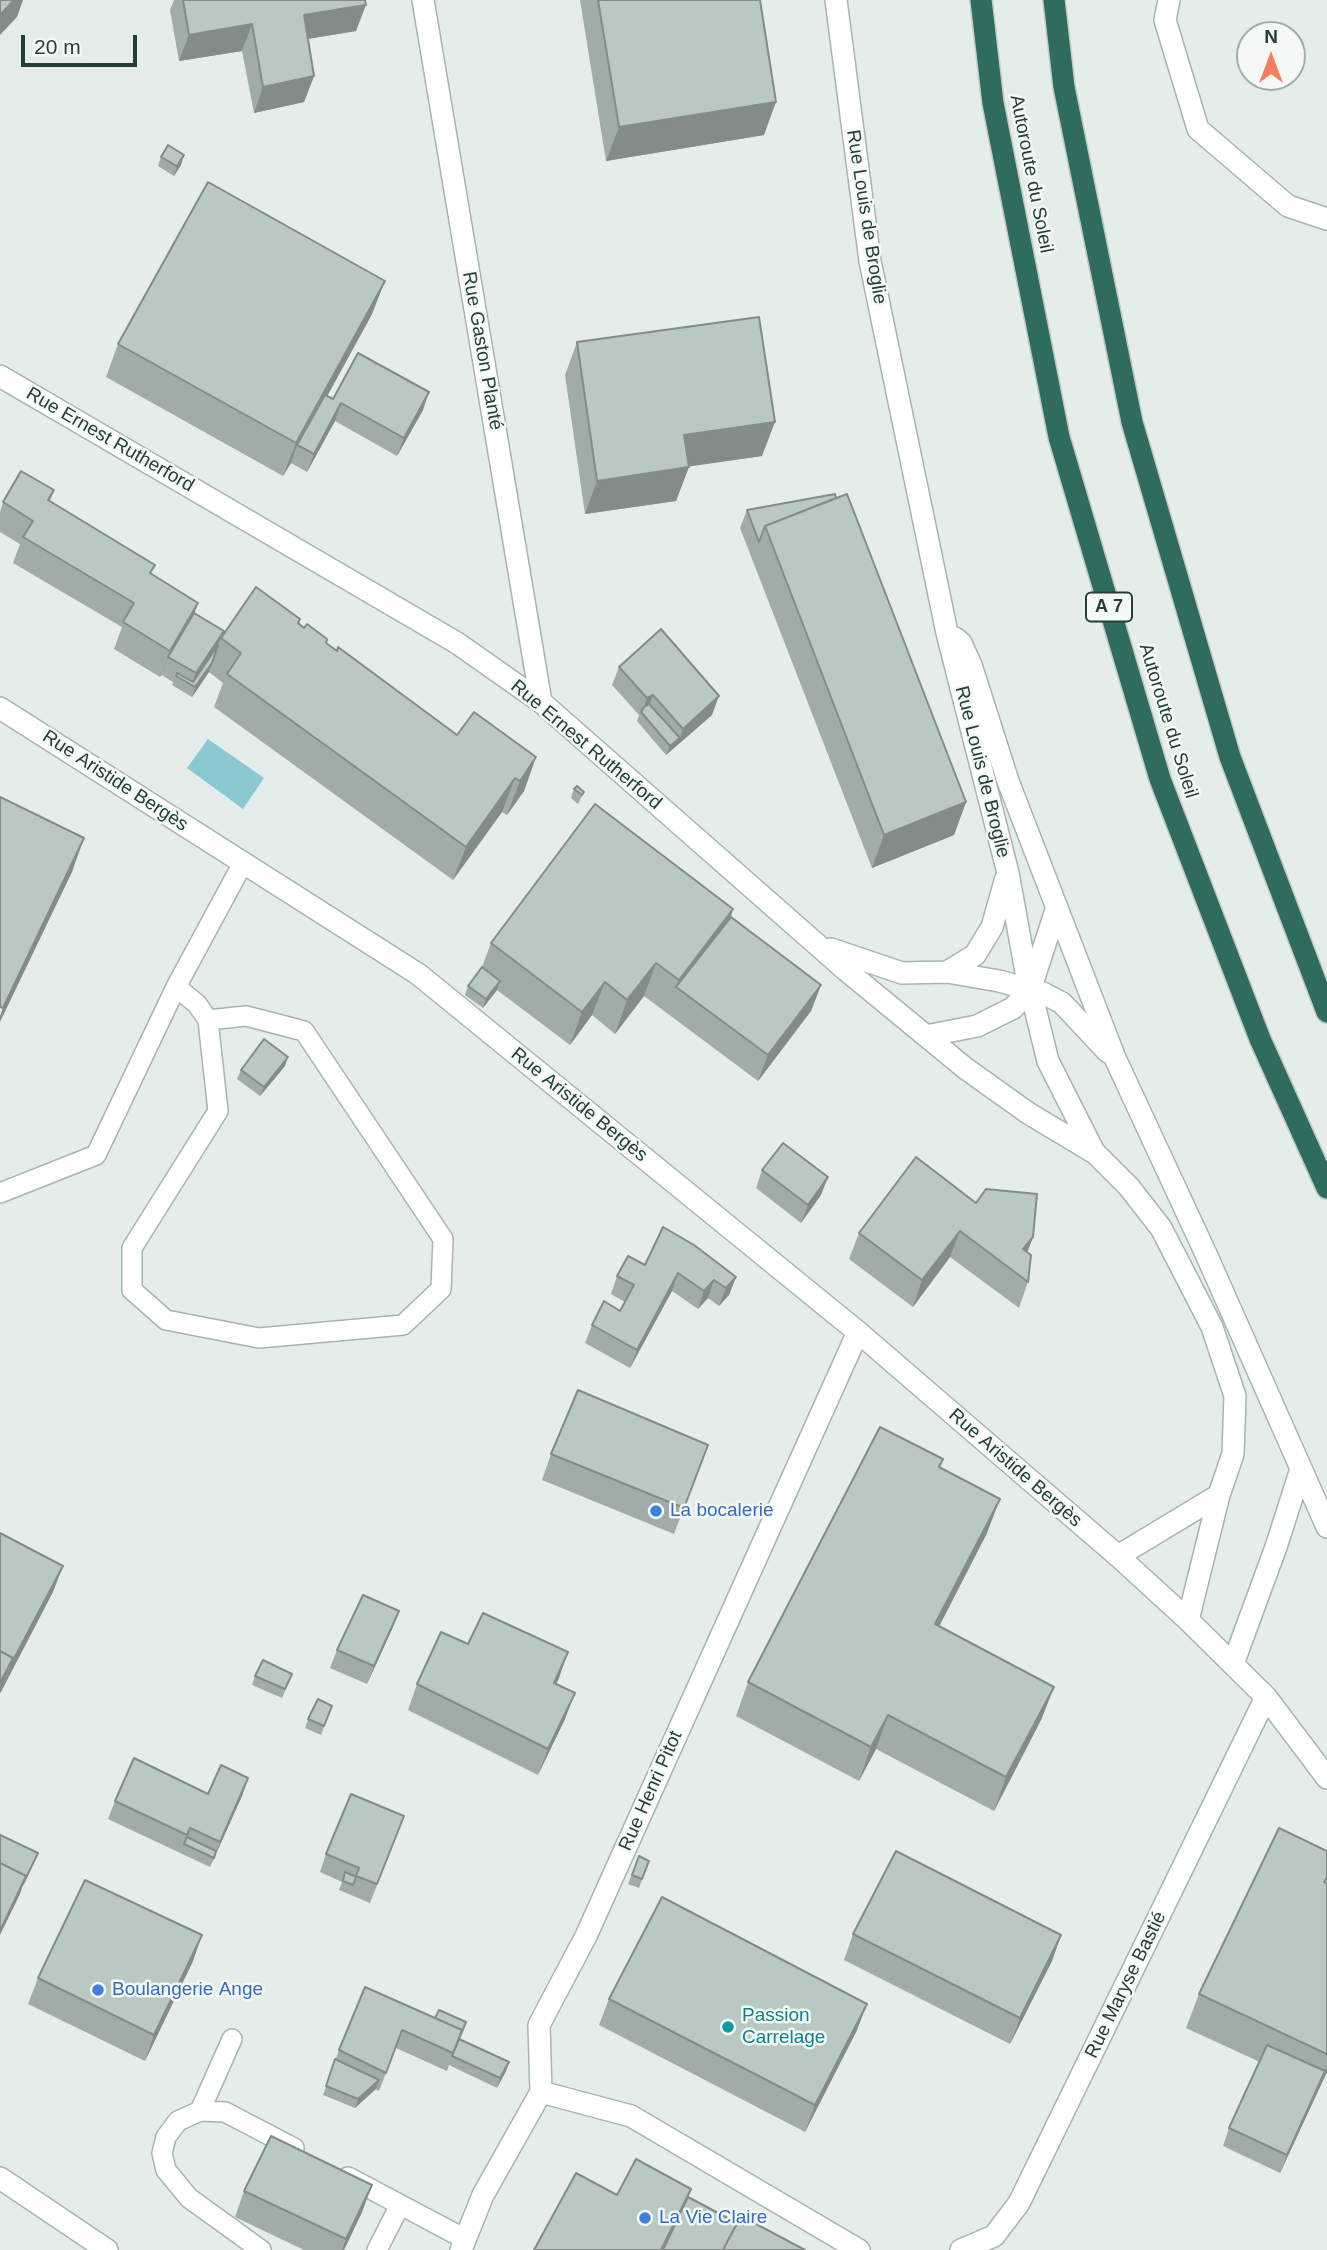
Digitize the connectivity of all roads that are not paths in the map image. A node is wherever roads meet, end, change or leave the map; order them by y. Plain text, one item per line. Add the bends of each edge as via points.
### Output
1 (423, 0) edge
2 (836, 0) edge
3 (981, 0) edge
4 (1054, 0) edge
5 (1169, 0) edge
6 (1327, 219) edge
7 (0, 376) edge
8 (947, 633) junction
9 (541, 702) junction
10 (0, 708) edge
11 (243, 863) junction
12 (1008, 873) junction
13 (1057, 907) junction
14 (813, 942) junction
15 (947, 972) junction
16 (176, 986) junction
17 (1030, 990) junction
18 (1327, 1012) edge
19 (208, 1020) junction
20 (926, 1037) junction
21 (1115, 1058) junction
22 (1094, 1152) junction
23 (1327, 1188) edge
24 (0, 1193) edge
25 (858, 1332) junction
26 (1301, 1469) junction
27 (1219, 1495) junction
28 (1327, 1527) edge
29 (1118, 1556) junction
30 (1188, 1620) junction
31 (1233, 1664) junction
32 (1266, 1697) junction
33 (1327, 1779) edge
34 (232, 2039) dead end
35 (541, 2092) junction
36 (200, 2110) junction
37 (306, 2155) edge
38 (330, 2168) edge
39 (0, 2178) edge
40 (400, 2205) junction
41 (463, 2244) edge
42 (107, 2250) edge
43 (261, 2250) edge
44 (377, 2250) edge
45 (859, 2250) edge
46 (961, 2250) edge

1 - 9 street, Rue Gaston Planté
2 - 8 street, Rue Louis de Broglie via 870,261
3 - 23 highway, Autoroute du Soleil / A 7 via 993,103 1059,437 1160,779 1259,1039
4 - 18 highway via 1064,87 1132,422 1230,757
5 - 6 street via 1166,20 1198,129 1288,206
7 - 9 street, Rue Ernest Rutherford via 457,643
8 - 12 street, Rue Louis de Broglie
8 - 13 street via 961,643 971,665 1008,781
9 - 14 street, Rue Ernest Rutherford
10 - 11 street, Rue Aristide Bergès
11 - 16 lane
11 - 25 street, Rue Aristide Bergès via 418,974
12 - 15 street via 992,927 975,955
12 - 17 street, Rue Louis de Broglie
13 - 17 street
13 - 21 street
14 - 15 street via 902,973
14 - 20 street, Rue Ernest Rutherford
15 - 17 street
16 - 19 lane
16 - 24 lane via 96,1155
17 - 20 street via 1013,1008 977,1026
17 - 21 street via 1062,1003
17 - 22 street, Rue Louis de Broglie via 1048,1061
19 - 19 lane via 218,1111 132,1248 132,1290 166,1320 259,1338 403,1325 441,1289 443,1239 304,1031 246,1016
20 - 22 street, Rue Ernest Rutherford via 1007,1098
21 - 26 street
22 - 27 street, Rue Louis de Broglie via 1161,1228 1212,1327 1236,1396 1233,1454
25 - 29 street, Rue Aristide Bergès
25 - 35 street, Rue Henri Pitot via 586,1936 539,2025
26 - 28 street
26 - 31 street
27 - 29 street
27 - 30 street, Rue Louis de Broglie
29 - 30 street
30 - 31 street
31 - 32 street
32 - 33 street
32 - 46 street, Rue Maryse Bastié via 1019,2203 994,2236
34 - 36 lane
35 - 41 street via 483,2195
35 - 45 street via 632,2116
36 - 37 lane via 225,2112
36 - 43 lane via 178,2121 166,2137 162,2153 166,2170 189,2198
38 - 40 lane
39 - 42 street
40 - 41 lane
40 - 44 lane

